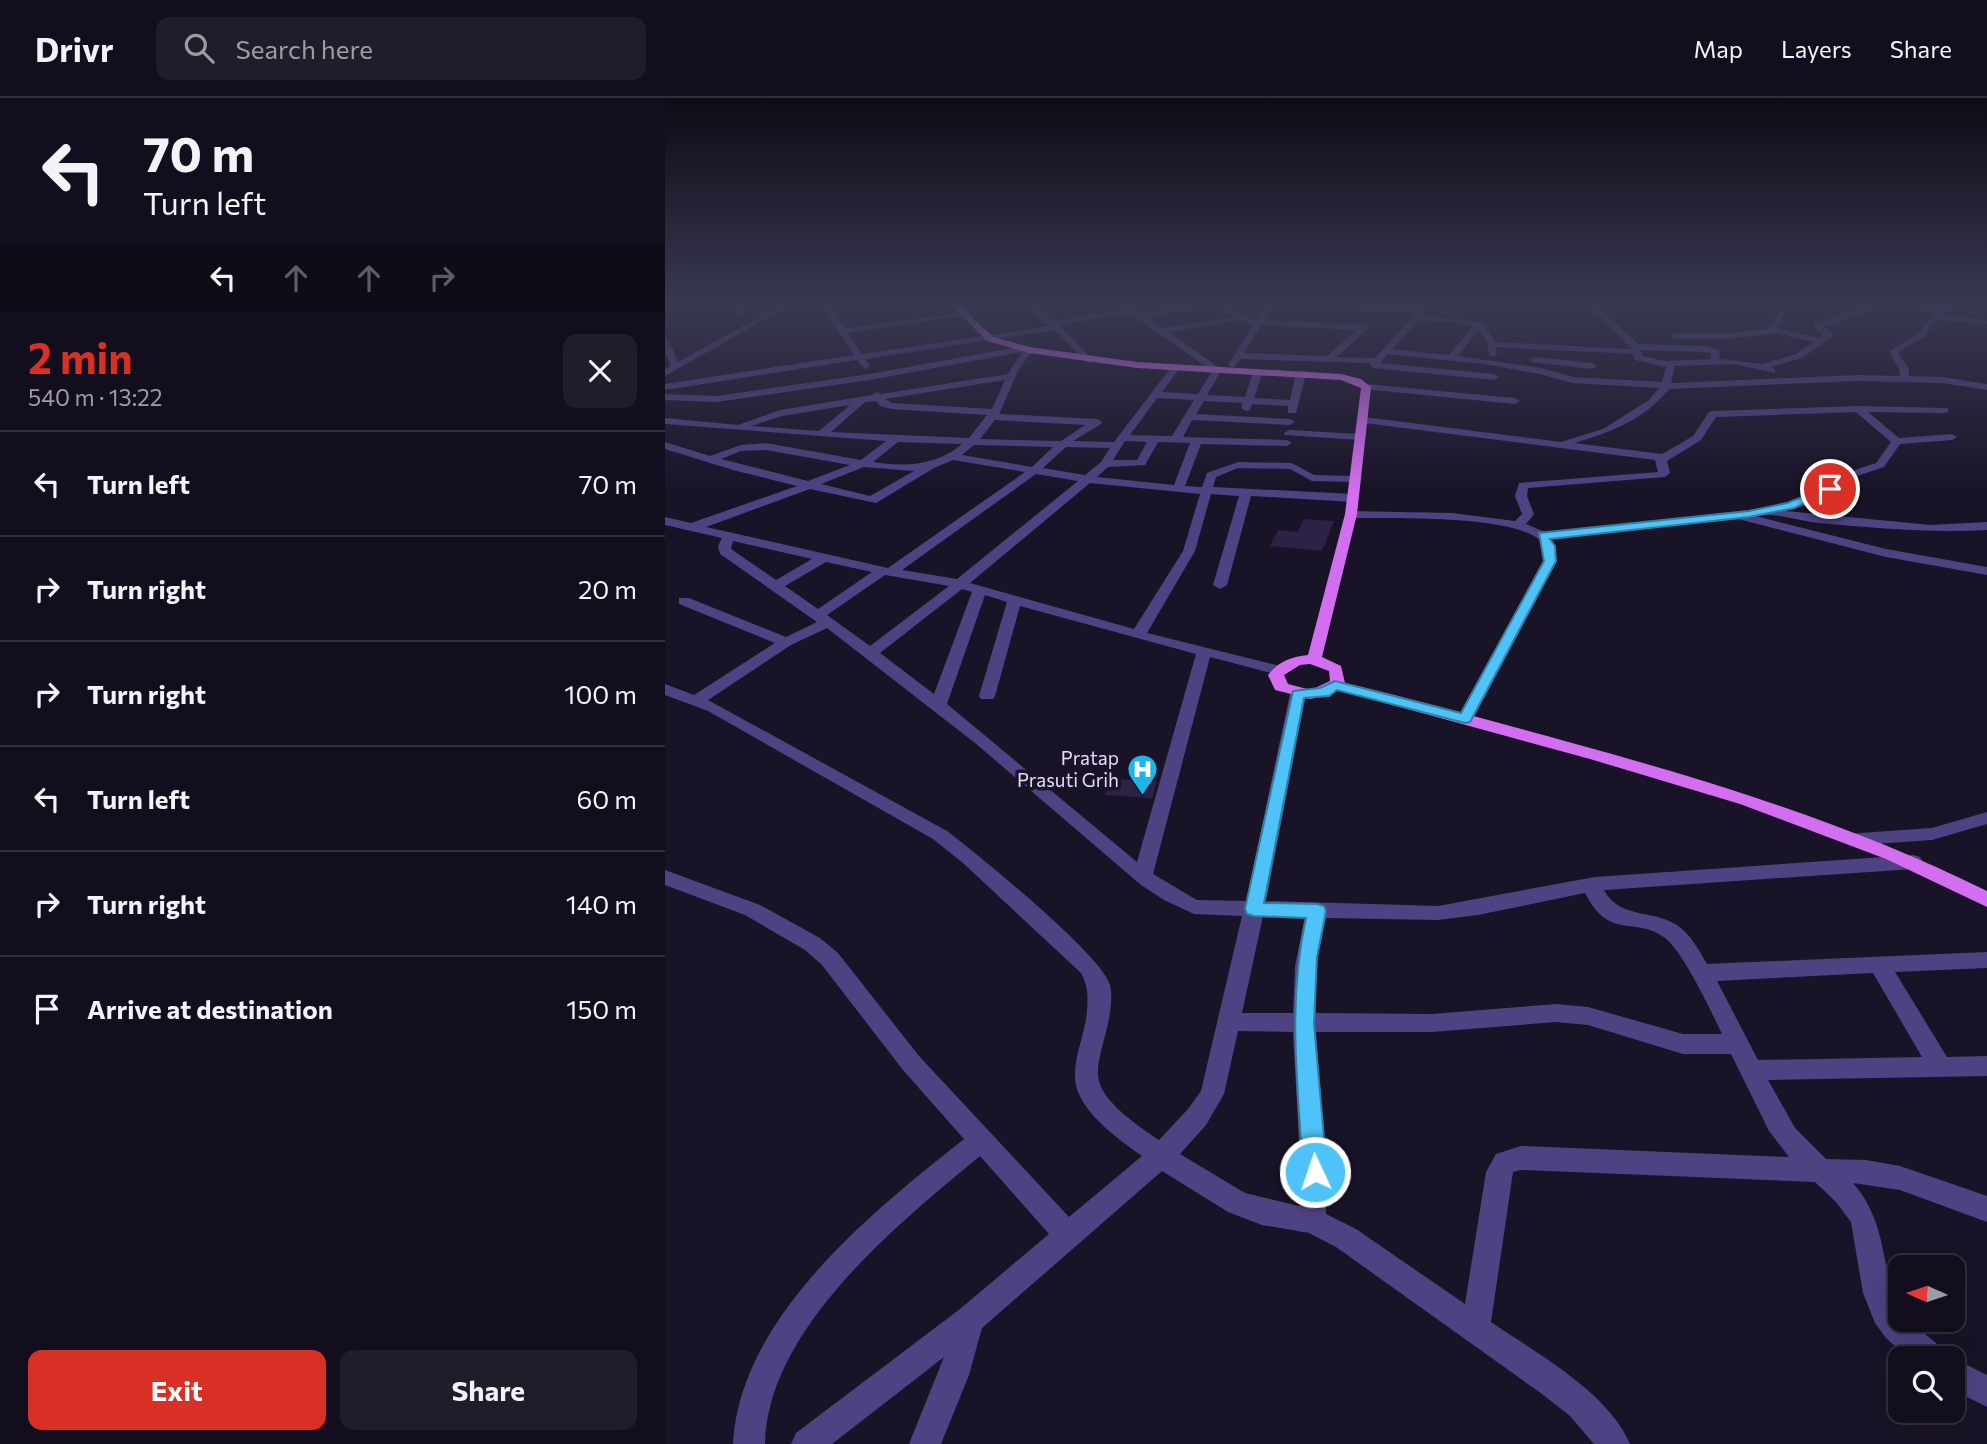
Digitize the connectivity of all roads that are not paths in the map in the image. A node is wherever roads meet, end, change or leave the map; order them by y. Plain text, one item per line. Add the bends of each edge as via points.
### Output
1 (802, 367) edge
2 (866, 367) edge
3 (929, 367) edge
4 (1017, 367) edge
5 (1162, 367) edge
6 (1218, 367) edge
7 (1226, 367) edge
8 (1373, 367) edge
9 (1407, 367) edge
10 (1524, 367) edge
11 (1546, 367) edge
12 (1671, 367) edge
13 (1763, 367) edge
14 (1903, 367) edge
15 (1175, 368) junction
16 (1223, 370) junction
17 (1541, 371) junction
18 (1258, 372) junction
19 (1301, 374) junction
20 (1012, 376) junction
21 (870, 377) junction
22 (1494, 377) dead end
23 (1905, 379) junction
24 (1786, 380) junction
25 (1362, 384) junction
26 (1666, 386) junction
27 (665, 387) edge
28 (1987, 387) edge
29 (1156, 395) junction
30 (665, 397) edge
31 (878, 397) junction
32 (1201, 397) junction
33 (716, 399) junction
34 (862, 400) junction
35 (1249, 400) junction
36 (1515, 401) dead end
37 (1294, 403) junction
38 (1858, 409) junction
39 (1944, 410) dead end
40 (992, 415) junction
41 (1190, 417) junction
42 (1242, 419) junction
43 (1364, 420) junction
44 (737, 428) junction
45 (1289, 433) junction
46 (822, 434) junction
47 (1360, 437) junction
48 (1952, 437) dead end
49 (896, 438) junction
50 (1155, 438) junction
51 (1176, 439) junction
52 (1198, 439) junction
53 (1120, 441) junction
54 (1235, 441) junction
55 (1897, 441) junction
56 (971, 442) junction
57 (1064, 444) junction
58 (665, 445) edge
59 (1559, 445) junction
60 (953, 457) junction
61 (1665, 458) junction
62 (711, 459) junction
63 (862, 464) junction
64 (1105, 464) junction
65 (1230, 466) junction
66 (1280, 466) junction
67 (929, 467) junction
68 (1035, 470) junction
69 (1087, 479) junction
70 (1356, 479) junction
71 (809, 486) junction
72 (1178, 489) junction
73 (1207, 490) junction
74 (1246, 493) junction
75 (1353, 498) junction
76 (1769, 510) junction
77 (1351, 514) junction
78 (1736, 516) junction
79 (665, 521) edge
80 (1519, 525) junction
81 (1987, 526) edge
82 (689, 528) junction
83 (1543, 536) junction
84 (729, 537) junction
85 (823, 558) junction
86 (1987, 571) edge
87 (887, 572) junction
88 (960, 584) junction
89 (776, 585) junction
90 (1220, 585) dead end
91 (980, 589) junction
92 (1015, 599) junction
93 (684, 601) dead end
94 (823, 618) junction
95 (1138, 635) junction
96 (786, 642) junction
97 (872, 652) junction
98 (1205, 652) junction
99 (1314, 660) junction
100 (1279, 670) junction
101 (1335, 685) junction
102 (665, 689) edge
103 (1298, 694) junction
104 (987, 696) dead end
105 (695, 701) junction
106 (939, 705) junction
107 (1465, 719) junction
108 (1987, 818) edge
109 (1860, 839) junction
110 (1913, 862) junction
111 (1143, 876) junction
112 (665, 877) edge
113 (1591, 885) junction
114 (1987, 900) edge
115 (1254, 909) junction
116 (1317, 911) junction
117 (1987, 960) edge
118 (1879, 965) junction
119 (1700, 973) junction
120 (1228, 1022) junction
121 (1304, 1024) junction
122 (1739, 1044) junction
123 (1940, 1066) junction
124 (1987, 1066) edge
125 (1752, 1070) junction
126 (981, 1140) junction
127 (1161, 1156) junction
128 (1818, 1171) junction
129 (1987, 1209) edge
130 (1312, 1221) junction
131 (1067, 1234) junction
132 (970, 1319) junction
133 (1476, 1328) junction
134 (1917, 1346) edge
135 (1965, 1380) edge
136 (1987, 1392) edge
137 (749, 1444) edge
138 (807, 1444) edge
139 (925, 1444) edge
140 (1614, 1444) edge

1 - 27 street
2 - 21 street
3 - 21 street
4 - 20 street
5 - 15 main road
6 - 16 street
7 - 16 street
8 - 25 street
9 - 22 street
10 - 17 street
11 - 17 street
12 - 26 street
13 - 24 street
14 - 23 street
15 - 16 main road
15 - 29 street
16 - 18 main road
16 - 32 street
17 - 26 street via 1572,380
18 - 19 main road
18 - 35 street
19 - 25 main road
19 - 37 street
20 - 31 street
20 - 40 street
21 - 31 street
21 - 33 street
23 - 24 street
23 - 28 street
24 - 26 street
25 - 36 street
25 - 43 main road
26 - 59 street via 1653,402 1607,431
29 - 32 street
29 - 53 street
30 - 33 street
31 - 34 street
31 - 40 street via 892,406
32 - 35 street
32 - 41 street
33 - 44 street via 665,421
34 - 44 street via 769,415
34 - 46 street
35 - 37 street
35 - 42 street
37 - 45 street
38 - 39 street
38 - 55 street
38 - 61 street via 1713,414 1697,438
40 - 56 street
40 - 57 street via 1097,422
41 - 42 street
41 - 51 street
42 - 45 street
42 - 54 street
43 - 47 main road
43 - 59 street
44 - 46 street
45 - 47 street
45 - 54 street
45 - 66 street
46 - 49 street
47 - 70 main road
48 - 55 street
49 - 56 street
49 - 63 street
50 - 51 street
50 - 53 street
50 - 64 street via 1141,463
51 - 52 street
52 - 54 street
52 - 72 street
53 - 57 street
53 - 64 street
54 - 65 street
55 - 76 street via 1880,465 1847,476 1812,499
56 - 57 street
56 - 60 street
57 - 68 street
58 - 62 street
59 - 61 street
60 - 67 street
60 - 68 street
61 - 80 street via 1661,475 1523,485 1521,496 1528,514
62 - 63 street via 740,448 781,447
62 - 71 street
63 - 67 street
63 - 71 street
64 - 69 street
65 - 66 street
65 - 73 street via 1211,475
66 - 70 street via 1299,468 1312,478
67 - 71 street via 872,500
68 - 69 street
68 - 87 street
69 - 72 street
69 - 88 street
70 - 75 main road
71 - 82 street
72 - 73 street
73 - 74 street
73 - 95 street via 1189,551
74 - 75 street
74 - 90 street
75 - 77 main road
76 - 78 street
76 - 81 street via 1804,518 1931,529
77 - 80 street
77 - 99 main road
78 - 83 street
78 - 86 street via 1886,553
79 - 82 street
80 - 83 street
82 - 84 street
83 - 107 street via 1550,561
84 - 85 street
84 - 89 street via 725,551
85 - 87 street
85 - 89 street
87 - 88 street
87 - 94 street
88 - 91 street
88 - 97 street
89 - 94 street
91 - 92 street
91 - 106 street
92 - 95 street
92 - 104 street
93 - 96 street
94 - 96 street
94 - 97 street
95 - 98 street
96 - 105 street
97 - 106 street
98 - 100 street
98 - 111 street
99 - 100 main road via 1289,663
99 - 101 main road via 1336,669
100 - 103 main road via 1281,687
101 - 103 main road via 1324,692
101 - 107 main road
102 - 105 street
103 - 115 street
105 - 127 street via 940,835 1089,967 1100,985 1086,1076 1092,1094 1113,1121
106 - 111 street
107 - 109 main road via 1697,783
108 - 109 street via 1932,834
109 - 110 main road
110 - 113 street
110 - 114 main road
111 - 115 street via 1194,907
112 - 126 street via 759,914 813,942 911,1063
113 - 116 street via 1467,911
113 - 119 street via 1605,908 1664,926 1679,938
115 - 116 street
115 - 120 street
116 - 121 street via 1306,965
117 - 118 street
118 - 119 street
118 - 123 street
119 - 122 street
120 - 121 street
120 - 127 street via 1212,1094
121 - 122 street via 1432,1023 1556,1013 1588,1016 1683,1044
121 - 130 street via 1315,1172
122 - 125 street
123 - 124 street
123 - 125 street
125 - 128 street via 1779,1124
126 - 131 street
126 - 137 street via 878,1223 837,1265 790,1326 758,1390 749,1419
127 - 130 street via 1237,1203
127 - 131 street
128 - 129 street via 1900,1178
128 - 133 street via 1521,1158 1505,1162 1499,1172
128 - 134 street via 1864,1218 1881,1307 1900,1333
130 - 133 street via 1346,1238
131 - 132 street
132 - 138 street
132 - 139 street via 954,1375
133 - 140 street via 1581,1405
135 - 136 street

